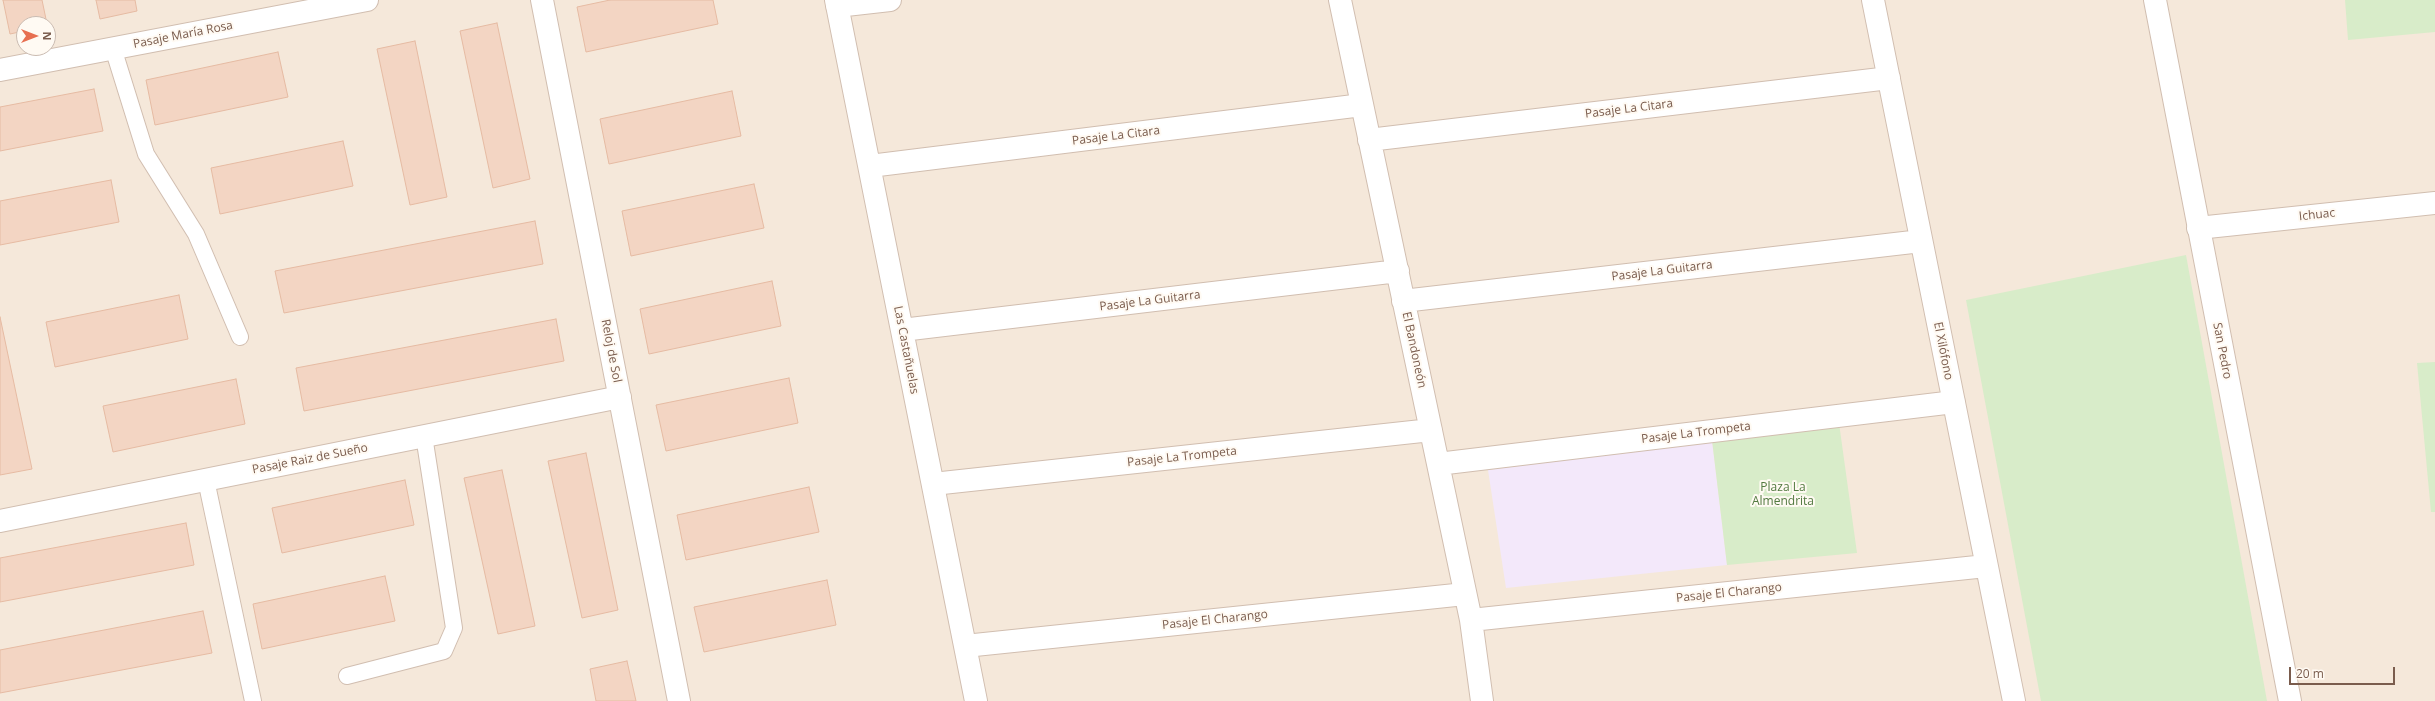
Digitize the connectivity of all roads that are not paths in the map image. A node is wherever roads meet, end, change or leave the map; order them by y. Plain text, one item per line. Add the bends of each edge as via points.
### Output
1 (367, 0) edge
2 (542, 0) edge
3 (890, 0) edge
4 (1340, 0) edge
5 (1873, 0) edge
6 (2155, 0) edge
7 (837, 3) edge
8 (113, 48) junction
9 (0, 70) edge
10 (1889, 78) junction
11 (1362, 105) junction
12 (1370, 140) junction
13 (870, 166) junction
14 (2435, 203) edge
15 (2198, 228) junction
16 (1922, 241) junction
17 (1398, 271) junction
18 (1403, 301) junction
19 (902, 330) junction
20 (240, 337) dead end
21 (620, 397) junction
22 (1954, 402) junction
23 (1431, 430) junction
24 (424, 436) junction
25 (1438, 464) junction
26 (206, 480) junction
27 (933, 484) junction
28 (0, 521) edge
29 (1986, 566) junction
30 (1466, 594) junction
31 (1471, 620) junction
32 (965, 646) junction
33 (347, 676) dead end
34 (253, 701) edge
35 (679, 701) edge
36 (976, 701) edge
37 (1482, 701) edge
38 (2014, 701) edge
39 (2290, 701) edge

1 - 8 street, Pasaje María Rosa
2 - 21 street, Reloj de Sol
3 - 7 street
4 - 11 street, El Bandoneón
5 - 10 street, El Xilófono
6 - 15 street, San Pedro
7 - 13 street, Las Castañuelas
8 - 9 street, Pasaje María Rosa
8 - 20 lane via 146,154 196,234
10 - 12 street, Pasaje La Citara
10 - 16 street, El Xilófono
11 - 12 street, El Bandoneón
11 - 13 street, Pasaje La Citara
12 - 17 street, El Bandoneón
13 - 19 street, Las Castañuelas
14 - 15 street, Ichuac
15 - 39 street, San Pedro
16 - 18 street, Pasaje La Guitarra
16 - 22 street, El Xilófono
17 - 18 street, El Bandoneón
17 - 19 street, Pasaje La Guitarra
18 - 23 street, El Bandoneón
19 - 27 street, Las Castañuelas
21 - 24 street, Pasaje Raiz de Sueño
21 - 35 street, Reloj de Sol
22 - 25 street, Pasaje La Trompeta
22 - 29 street, El Xilófono
23 - 25 street, El Bandoneón
23 - 27 street, Pasaje La Trompeta
24 - 26 street, Pasaje Raiz de Sueño
24 - 33 lane via 454,628 444,651
25 - 30 street, El Bandoneón
26 - 28 street, Pasaje Raiz de Sueño
26 - 34 lane
27 - 32 street, Las Castañuelas
29 - 31 street, Pasaje El Charango
29 - 38 street, El Xilófono
30 - 31 street, El Bandoneón
30 - 32 street, Pasaje El Charango
31 - 37 street, El Bandoneón
32 - 36 street, Las Castañuelas

